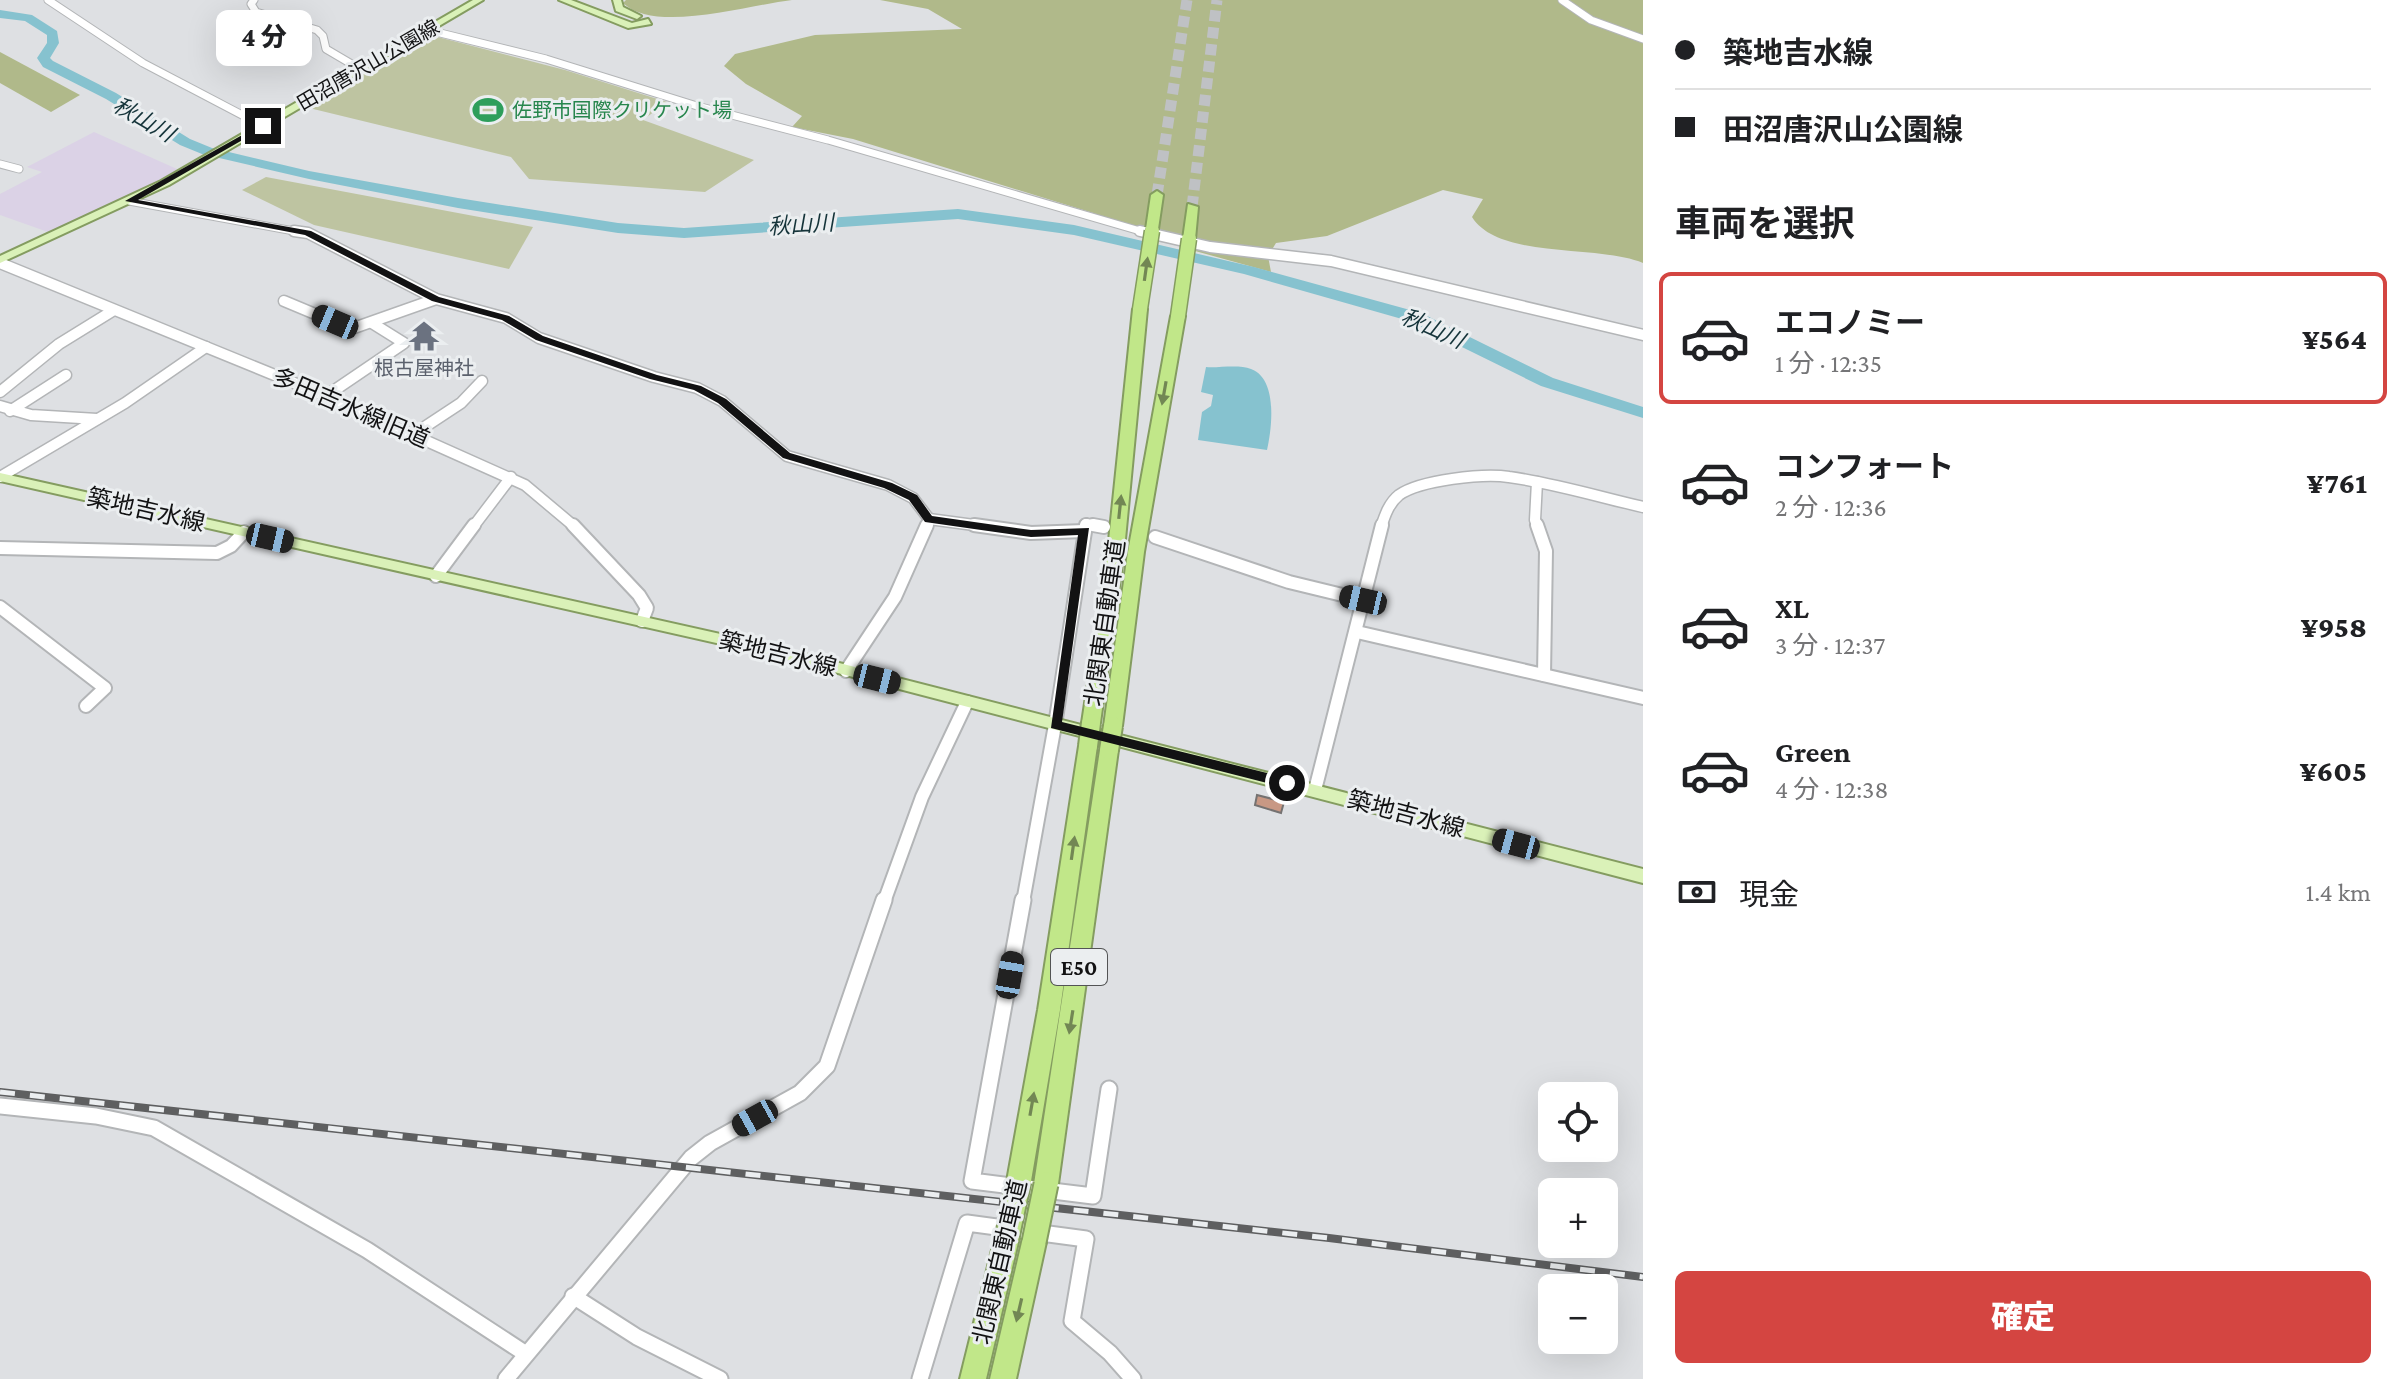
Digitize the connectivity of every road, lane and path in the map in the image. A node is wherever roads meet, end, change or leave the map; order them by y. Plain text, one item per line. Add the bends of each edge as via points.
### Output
1 (48, 0) edge
2 (254, 0) edge
3 (479, 0) edge
4 (563, 0) edge
5 (617, 0) edge
6 (1562, 0) edge
7 (428, 30) junction
8 (1643, 39) edge
9 (360, 69) junction
10 (263, 126) junction
11 (0, 164) edge
12 (19, 169) dead end
13 (1157, 195) tunnel mouth
14 (129, 201) junction
15 (1192, 207) tunnel mouth
16 (0, 261) edge
17 (436, 299) junction
18 (284, 301) dead end
19 (114, 310) junction
20 (372, 323) junction
21 (1643, 335) edge
22 (206, 347) junction
23 (66, 375) dead end
24 (482, 381) dead end
25 (0, 392) edge
26 (326, 396) junction
27 (5, 409) edge
28 (97, 419) junction
29 (414, 434) junction
30 (0, 477) edge
31 (511, 477) junction
32 (1537, 482) junction
33 (1643, 507) edge
34 (929, 519) junction
35 (1104, 527) dead end
36 (1084, 531) junction
37 (244, 532) junction
38 (1155, 537) dead end
39 (0, 548) edge
40 (436, 576) junction
41 (1363, 600) junction
42 (0, 607) edge
43 (642, 621) junction
44 (1357, 632) junction
45 (846, 671) junction
46 (1544, 675) junction
47 (1643, 698) edge
48 (967, 702) junction
49 (86, 706) dead end
50 (1055, 725) junction
51 (1315, 790) junction
52 (1643, 876) edge
53 (1109, 1089) dead end
54 (0, 1106) edge
55 (573, 1296) junction
56 (526, 1354) junction
57 (506, 1379) edge
58 (720, 1379) edge
59 (920, 1379) edge
60 (973, 1379) edge
61 (1003, 1379) edge
62 (1133, 1379) edge

1 - 10 street via 143,63
2 - 9 street via 256,12 317,30 326,49
3 - 7 main road, 田沼唐沢山公園線
4 - 5 main road via 625,24 646,24 619,9
6 - 8 street via 1591,20
7 - 9 main road, 田沼唐沢山公園線
7 - 21 street via 546,59 1173,240 1331,261
9 - 10 main road, 田沼唐沢山公園線
10 - 14 main road, 田沼唐沢山公園線
11 - 12 street
60 -> 13 highway, 北関東自動車道 / E50, bridge via 1019,1181 1049,1010 1116,550
14 - 16 main road, 田沼唐沢山公園線
14 - 17 street via 308,233
15 -> 61 highway, 北関東自動車道 / E50, bridge via 1136,552 1046,1184
16 - 19 street, 多田吉水線旧道
17 - 20 street
17 - 34 street via 506,318 539,338 697,388 722,401 787,456 888,485 913,498
18 - 20 street via 351,329
19 - 22 street, 多田吉水線旧道
19 - 25 street via 59,344
20 - 26 street via 404,343
22 - 26 street, 多田吉水線旧道
22 - 28 street
23 - 27 street
24 - 29 street via 461,403
26 - 29 street, 多田吉水線旧道
27 - 28 street
28 - 30 street
29 - 31 street, 多田吉水線旧道
30 - 37 main road, 築地吉水線
31 - 40 street
31 - 43 street, 多田吉水線旧道 via 548,501 636,589 647,608
32 - 33 street
32 - 41 street via 1506,476 1440,481 1398,496 1381,527
32 - 46 street via 1535,520 1546,551
34 - 36 street via 1031,533
34 - 45 street via 895,597
35 - 36 street via 1086,524
36 - 50 street
37 - 39 street via 217,553
37 - 40 main road, 築地吉水線
38 - 41 street via 1289,582
40 - 43 main road, 築地吉水線
41 - 44 street
42 - 49 street via 105,688
43 - 45 main road, 築地吉水線
44 - 46 street
44 - 51 street
45 - 48 main road, 築地吉水線
46 - 47 street
48 - 50 main road, 築地吉水線
48 - 55 street via 922,797 827,1066 800,1093 697,1152
50 - 51 main road, 築地吉水線
50 - 53 street via 972,1181 1093,1196
51 - 52 main road, 築地吉水線
54 - 56 street via 154,1128 367,1250
55 - 56 street
55 - 58 street via 637,1337
56 - 57 street
59 - 62 street via 967,1223 1086,1239 1072,1321

